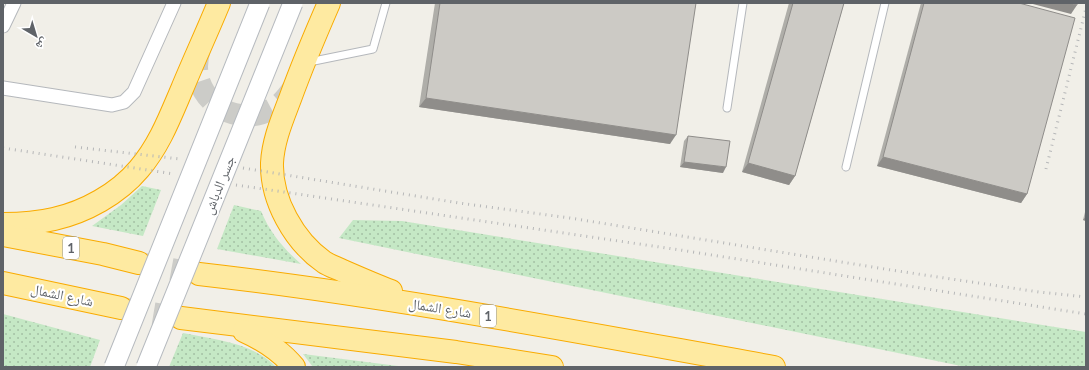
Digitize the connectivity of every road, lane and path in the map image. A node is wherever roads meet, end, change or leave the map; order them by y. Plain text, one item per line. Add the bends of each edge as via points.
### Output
1 (14, 3) edge
2 (174, 3) edge
3 (219, 3) edge
4 (260, 3) edge
5 (293, 3) edge
6 (329, 3) edge
7 (386, 3) edge
8 (742, 3) edge
9 (885, 3) edge
10 (3, 26) edge
11 (303, 63) junction
12 (3, 88) edge
13 (727, 108) dead end
14 (846, 167) dead end
15 (3, 224) edge
16 (3, 235) edge
17 (139, 263) tunnel mouth
18 (199, 274) tunnel mouth
19 (3, 283) edge
20 (436, 307) junction
21 (121, 308) tunnel mouth
22 (181, 318) tunnel mouth
23 (222, 323) junction
24 (114, 367) edge
25 (146, 367) edge
26 (294, 367) edge
27 (552, 367) edge
28 (774, 367) edge

1 - 10 street
2 - 12 street via 134,92 124,102 112,105
3 - 15 highway via 160,138 139,169 110,194 76,212 30,223
4 - 24 main road, bridge
5 - 25 main road, جسر الدباش, bridge
6 - 11 highway
7 - 11 lane via 373,49
8 - 13 lane
9 - 14 lane
11 - 20 highway via 280,125 272,164 279,201 287,219 301,240 325,262 365,281
16 - 17 highway, 1
18 - 20 highway, شارع الشمال / 1
19 - 21 highway, شارع الشمال
20 - 28 highway, شارع الشمال / 1
22 - 23 highway
23 - 26 highway via 260,338 278,350
23 - 27 highway via 456,352

